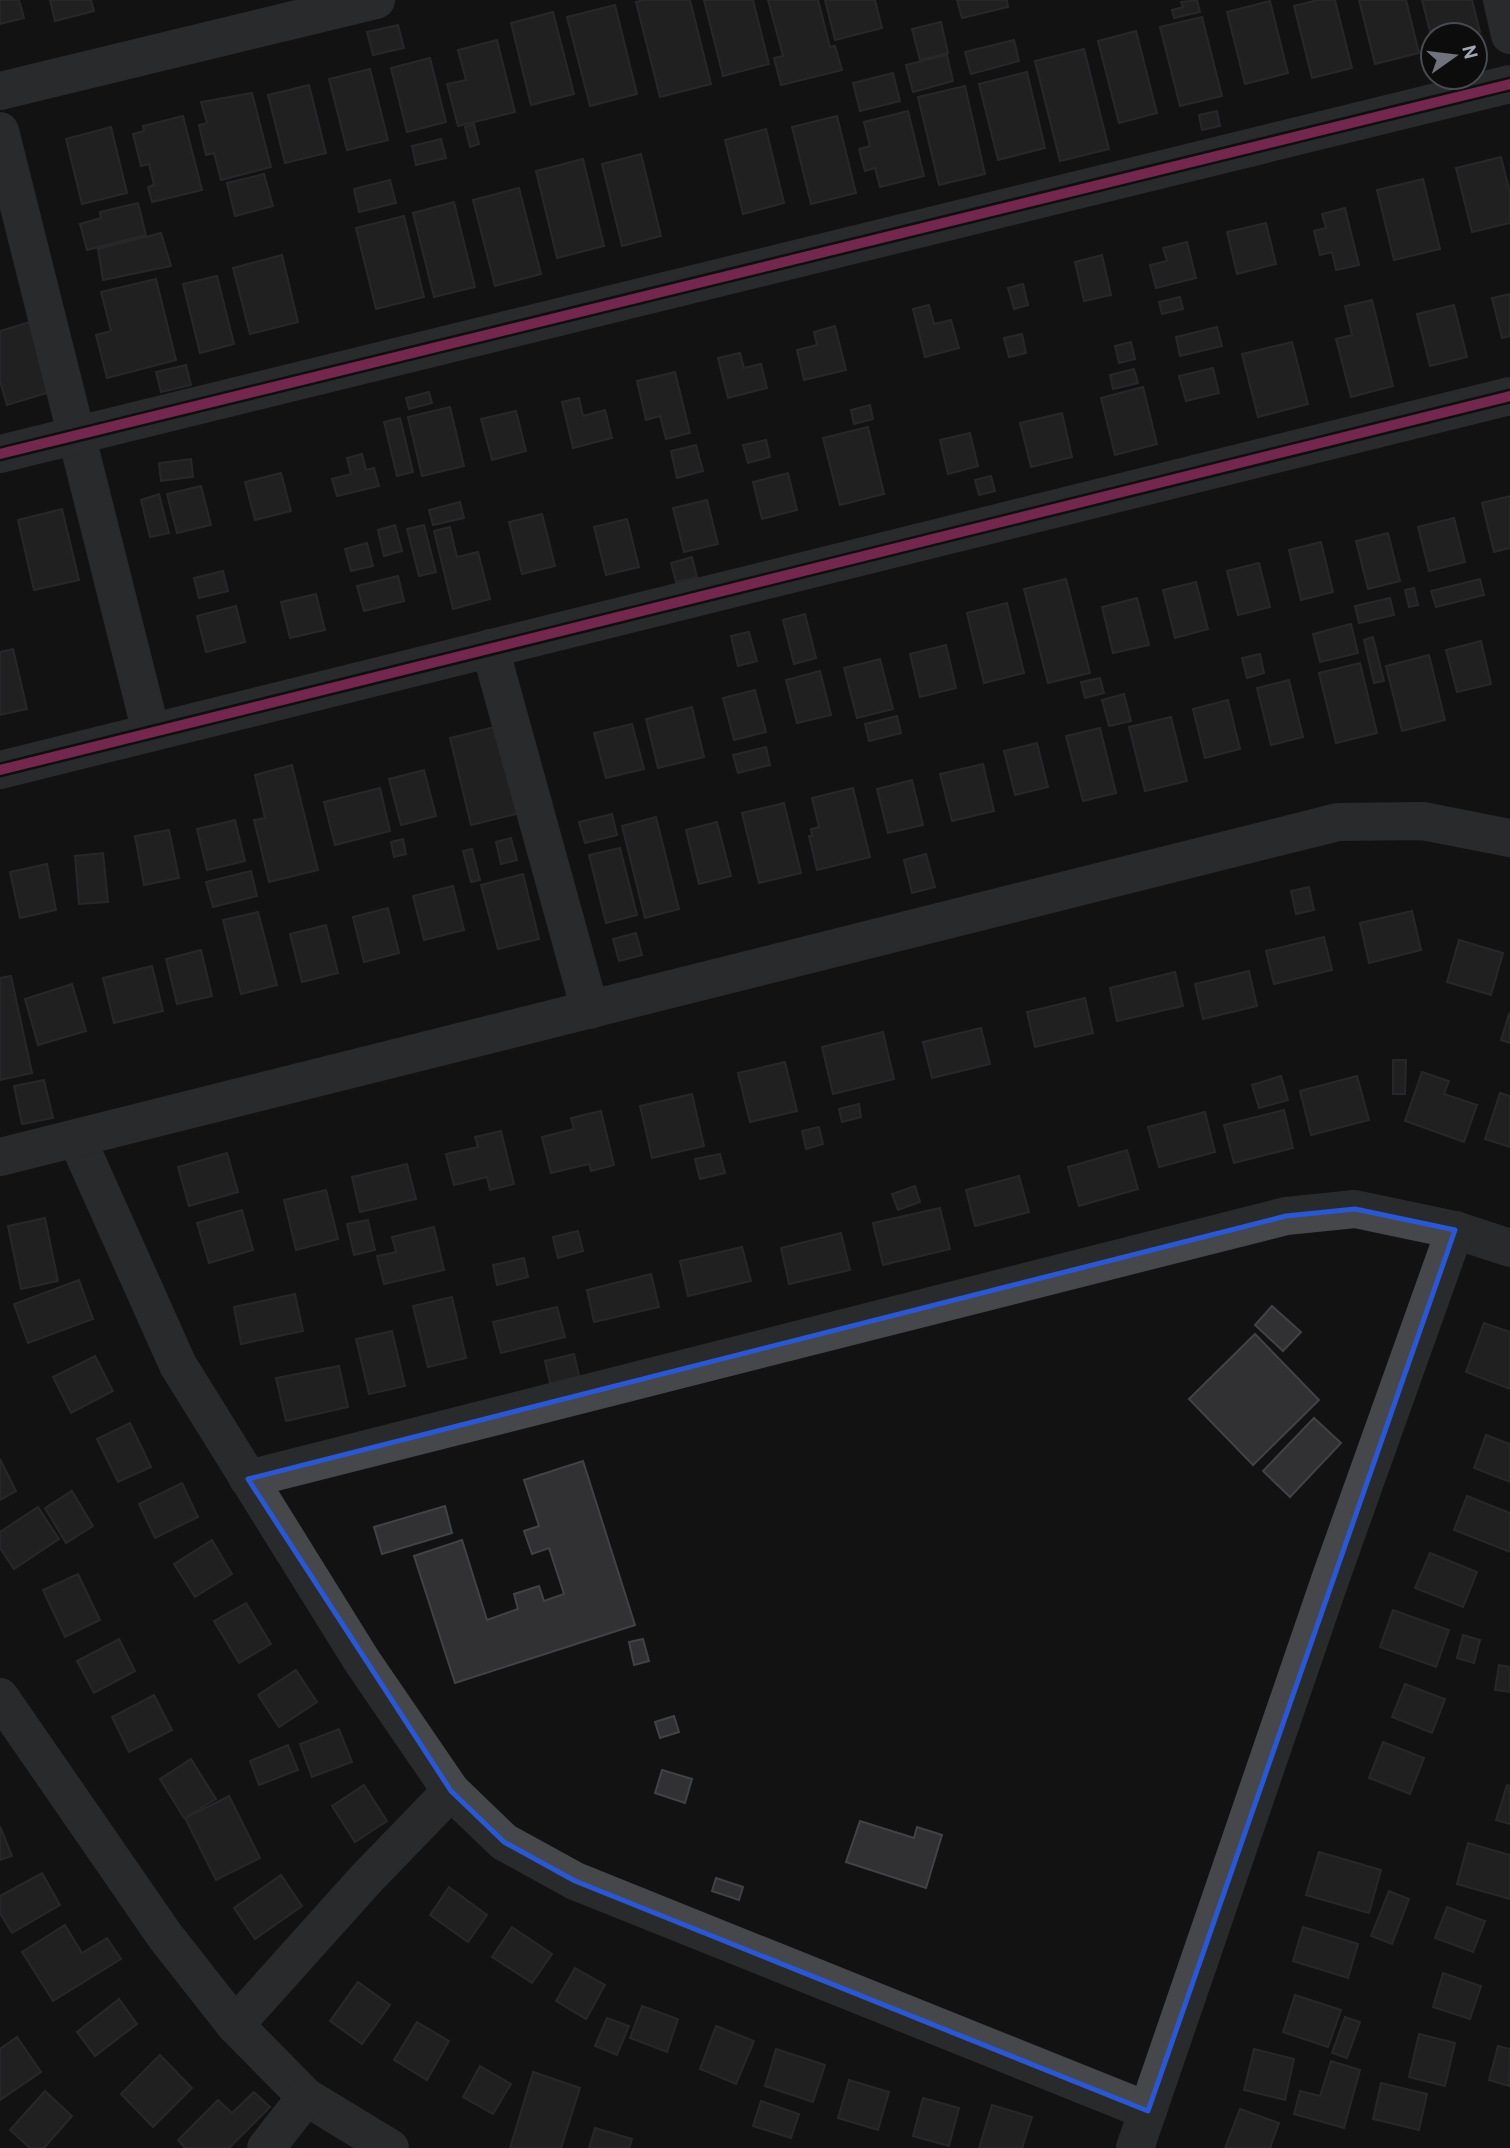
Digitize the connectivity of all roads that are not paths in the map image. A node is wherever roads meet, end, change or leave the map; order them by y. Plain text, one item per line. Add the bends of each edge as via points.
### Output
1 (376, 0) edge
2 (1502, 0) edge
3 (1510, 35) edge
4 (1510, 85) edge
5 (0, 91) edge
6 (0, 131) edge
7 (1510, 396) edge
8 (78, 434) junction
9 (0, 454) edge
10 (490, 648) junction
11 (151, 732) junction
12 (0, 770) edge
13 (1510, 838) edge
14 (590, 1010) junction
15 (77, 1139) junction
16 (0, 1157) edge
17 (1455, 1230) junction
18 (1510, 1248) edge
19 (248, 1479) junction
20 (0, 1698) edge
21 (451, 1791) junction
22 (235, 2025) junction
23 (306, 2097) junction
24 (1148, 2110) junction
25 (267, 2148) edge
26 (390, 2148) edge
27 (1135, 2148) edge

1 - 5 street
2 - 3 street
4 - 8 street
6 - 8 street
7 - 10 street
8 - 9 street
8 - 11 street
10 - 11 street
10 - 14 street
11 - 12 street
13 - 14 street via 1423,821 1338,822
14 - 15 street
15 - 16 street
15 - 19 street via 178,1365
17 - 18 street
17 - 19 street via 1355,1209 1286,1216
17 - 24 street
19 - 21 street via 362,1661
20 - 22 street via 165,1937
21 - 22 street
21 - 24 street via 504,1842 575,1881
22 - 23 street
23 - 25 street
23 - 26 street
24 - 27 street

